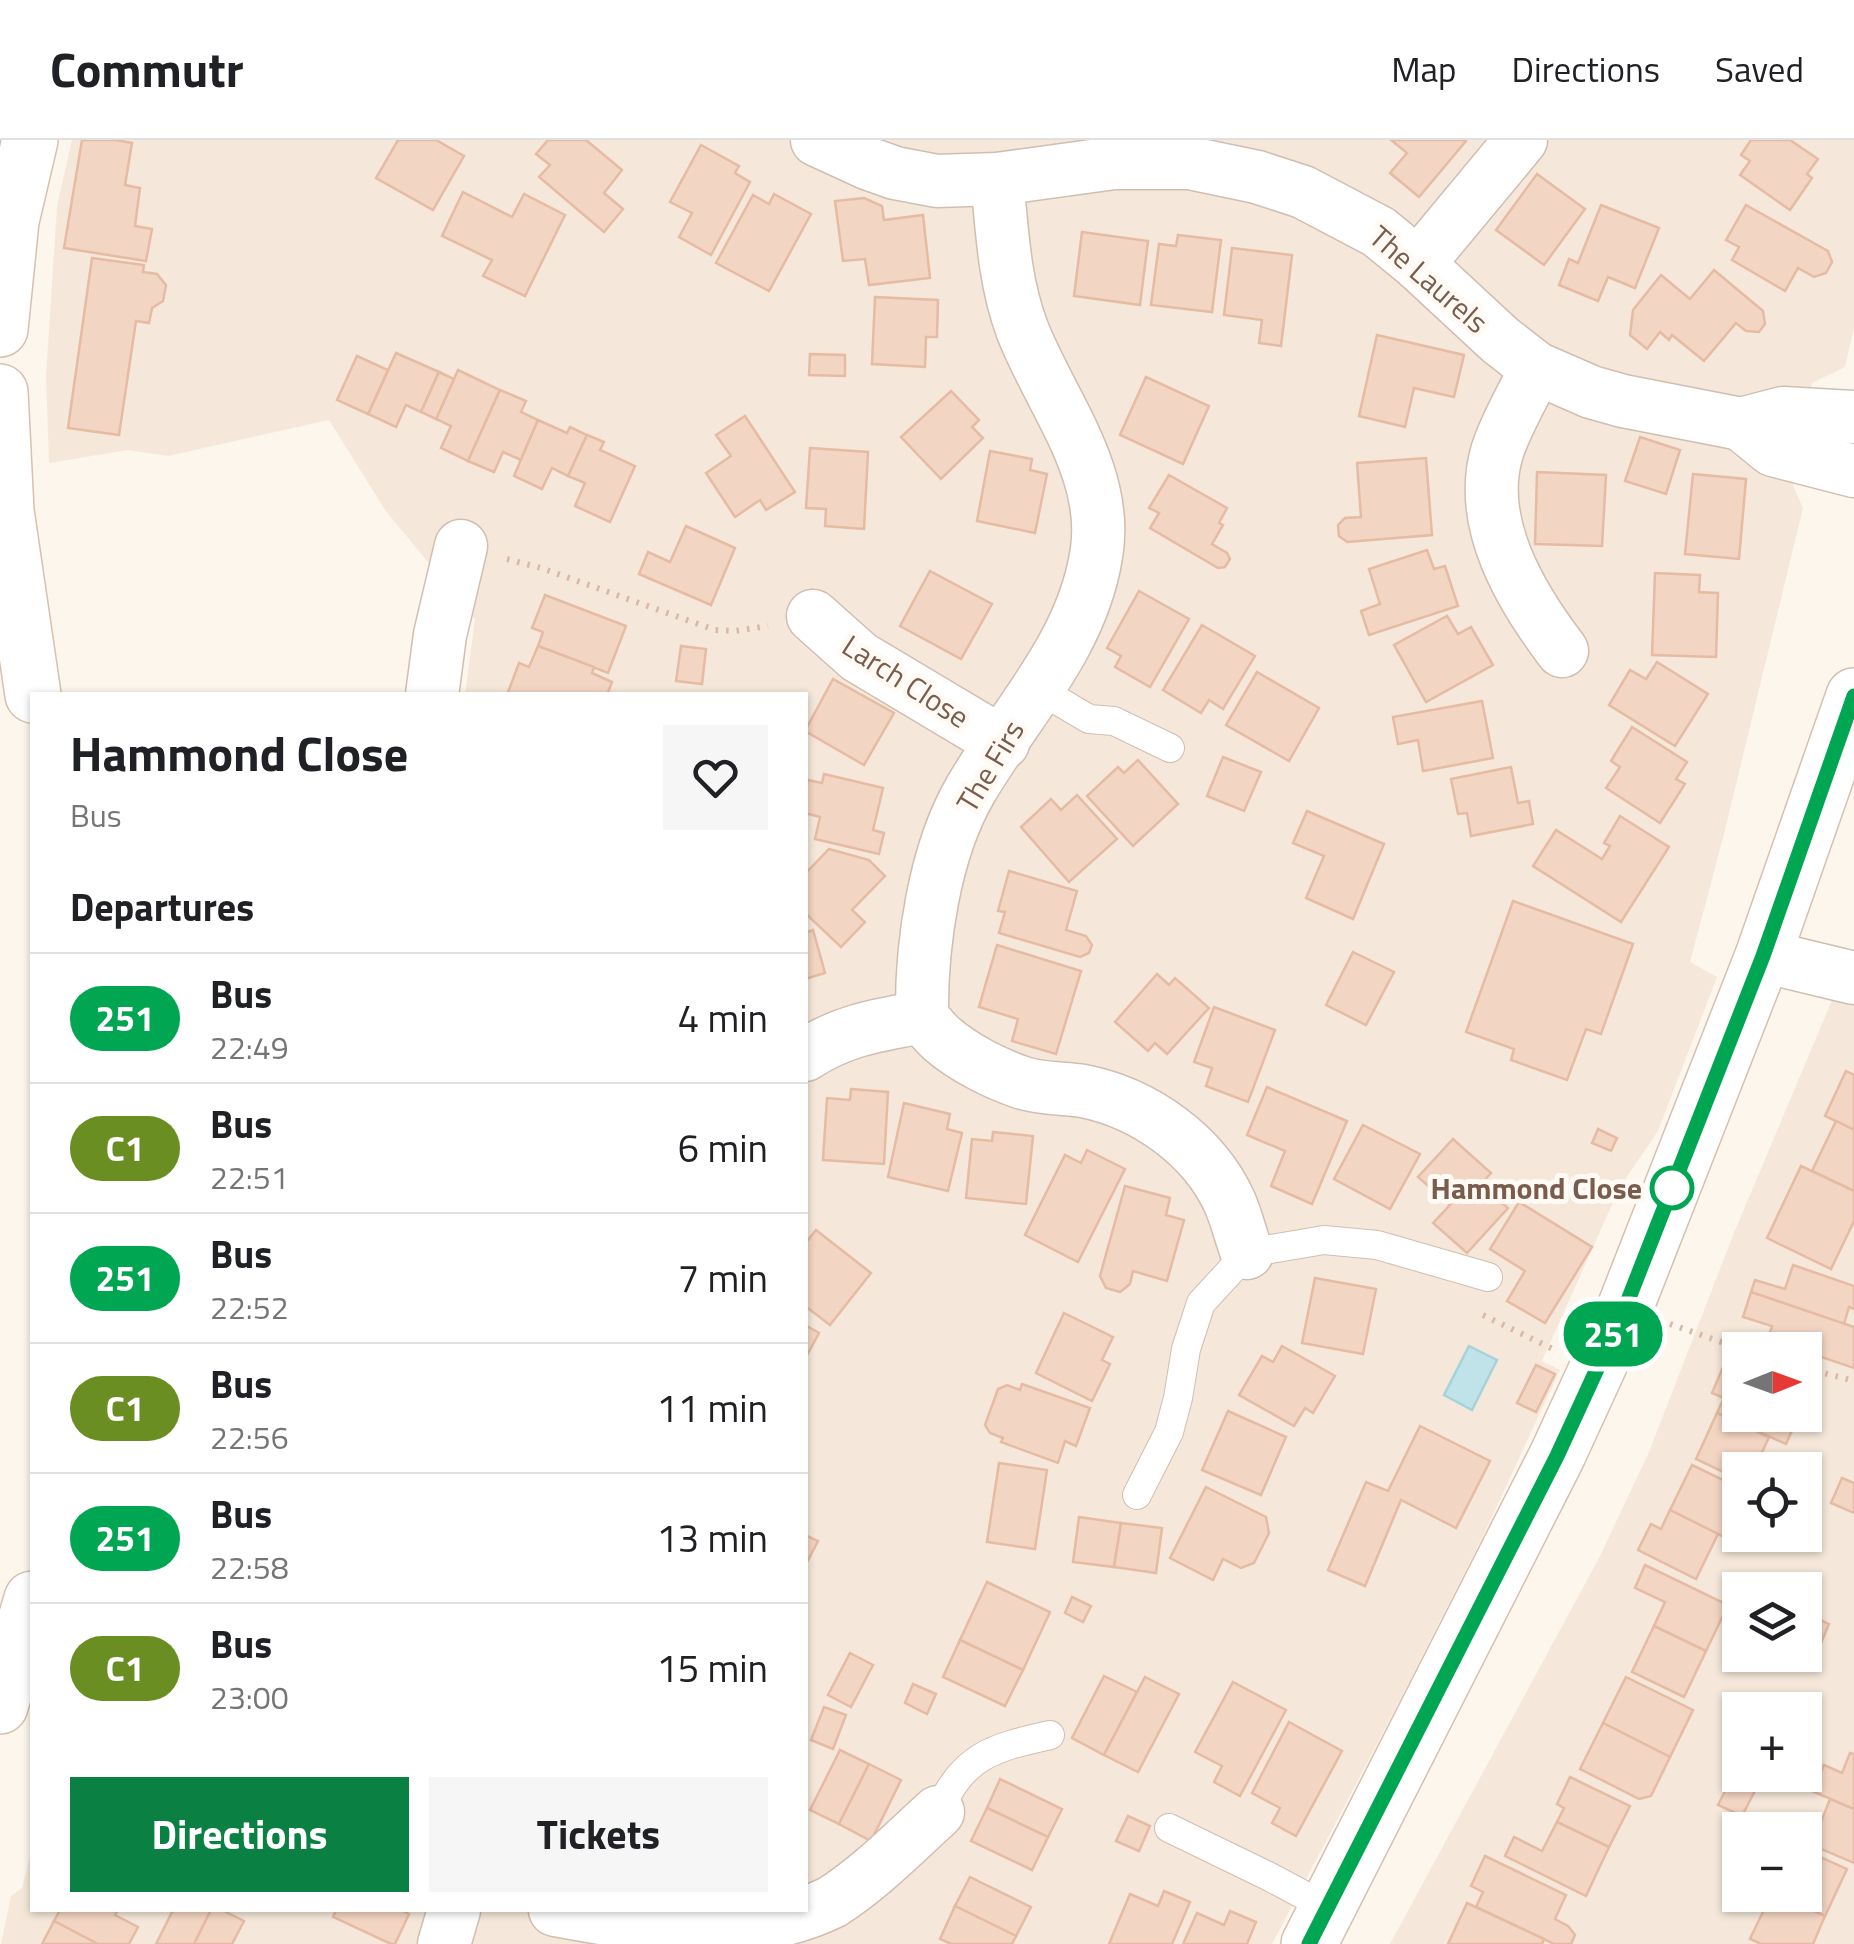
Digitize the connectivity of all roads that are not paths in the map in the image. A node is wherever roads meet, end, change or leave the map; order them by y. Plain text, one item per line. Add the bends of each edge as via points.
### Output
1 (30, 140) edge
2 (817, 140) edge
3 (1522, 140) edge
4 (1189, 152) edge
5 (998, 179) junction
6 (1418, 264) junction
7 (0, 329) edge
8 (1536, 368) junction
9 (0, 392) edge
10 (1854, 417) edge
11 (1741, 424) junction
12 (1854, 472) edge
13 (3, 513) edge
14 (461, 546) road end
15 (813, 616) road end
16 (1562, 651) dead end
17 (20, 671) edge
18 (1038, 689) junction
19 (432, 692) edge
20 (1854, 696) edge
21 (1002, 743) junction
22 (1170, 748) dead end
23 (1763, 956) junction
24 (1854, 978) edge
25 (922, 1017) junction
26 (808, 1053) edge
27 (1247, 1254) junction
28 (1488, 1277) dead end
29 (1138, 1495) dead end
30 (30, 1605) edge
31 (0, 1706) edge
32 (1050, 1735) dead end
33 (938, 1812) joint
34 (1169, 1828) dead end
35 (453, 1912) edge
36 (566, 1912) edge
37 (1319, 1926) edge
38 (444, 1944) edge

1 - 7 street via 10,221
2 - 5 street, The Laurels via 895,173 937,181
3 - 6 street
4 - 5 street, The Laurels
4 - 6 street, The Laurels via 1303,192 1379,232
5 - 18 street, The Firs via 1017,313 1096,499 1098,552 1090,586
6 - 8 street, The Laurels
8 - 11 street, The Laurels via 1623,401
8 - 16 street via 1498,451 1493,511 1516,580
9 - 13 street
10 - 11 street, The Laurels via 1783,413
11 - 12 street, The Laurels via 1773,450
13 - 17 street
14 - 19 street
15 - 21 street, Larch Close via 859,657
18 - 21 street, The Firs
18 - 22 lane via 1089,719 1114,721
20 - 23 street
21 - 25 street, The Firs via 950,834 928,929
23 - 24 street
23 - 37 street via 1625,1308
25 - 26 street via 852,1031
25 - 27 street via 942,1040 994,1071 1025,1084 1112,1100 1162,1124 1211,1172 1230,1202
27 - 28 lane via 1324,1240 1377,1246
27 - 29 lane via 1201,1302 1169,1432
30 - 31 street
32 - 33 lane via 986,1752 950,1785
33 - 36 street via 832,1902 771,1928 702,1936
34 - 37 lane via 1270,1877
35 - 38 street

